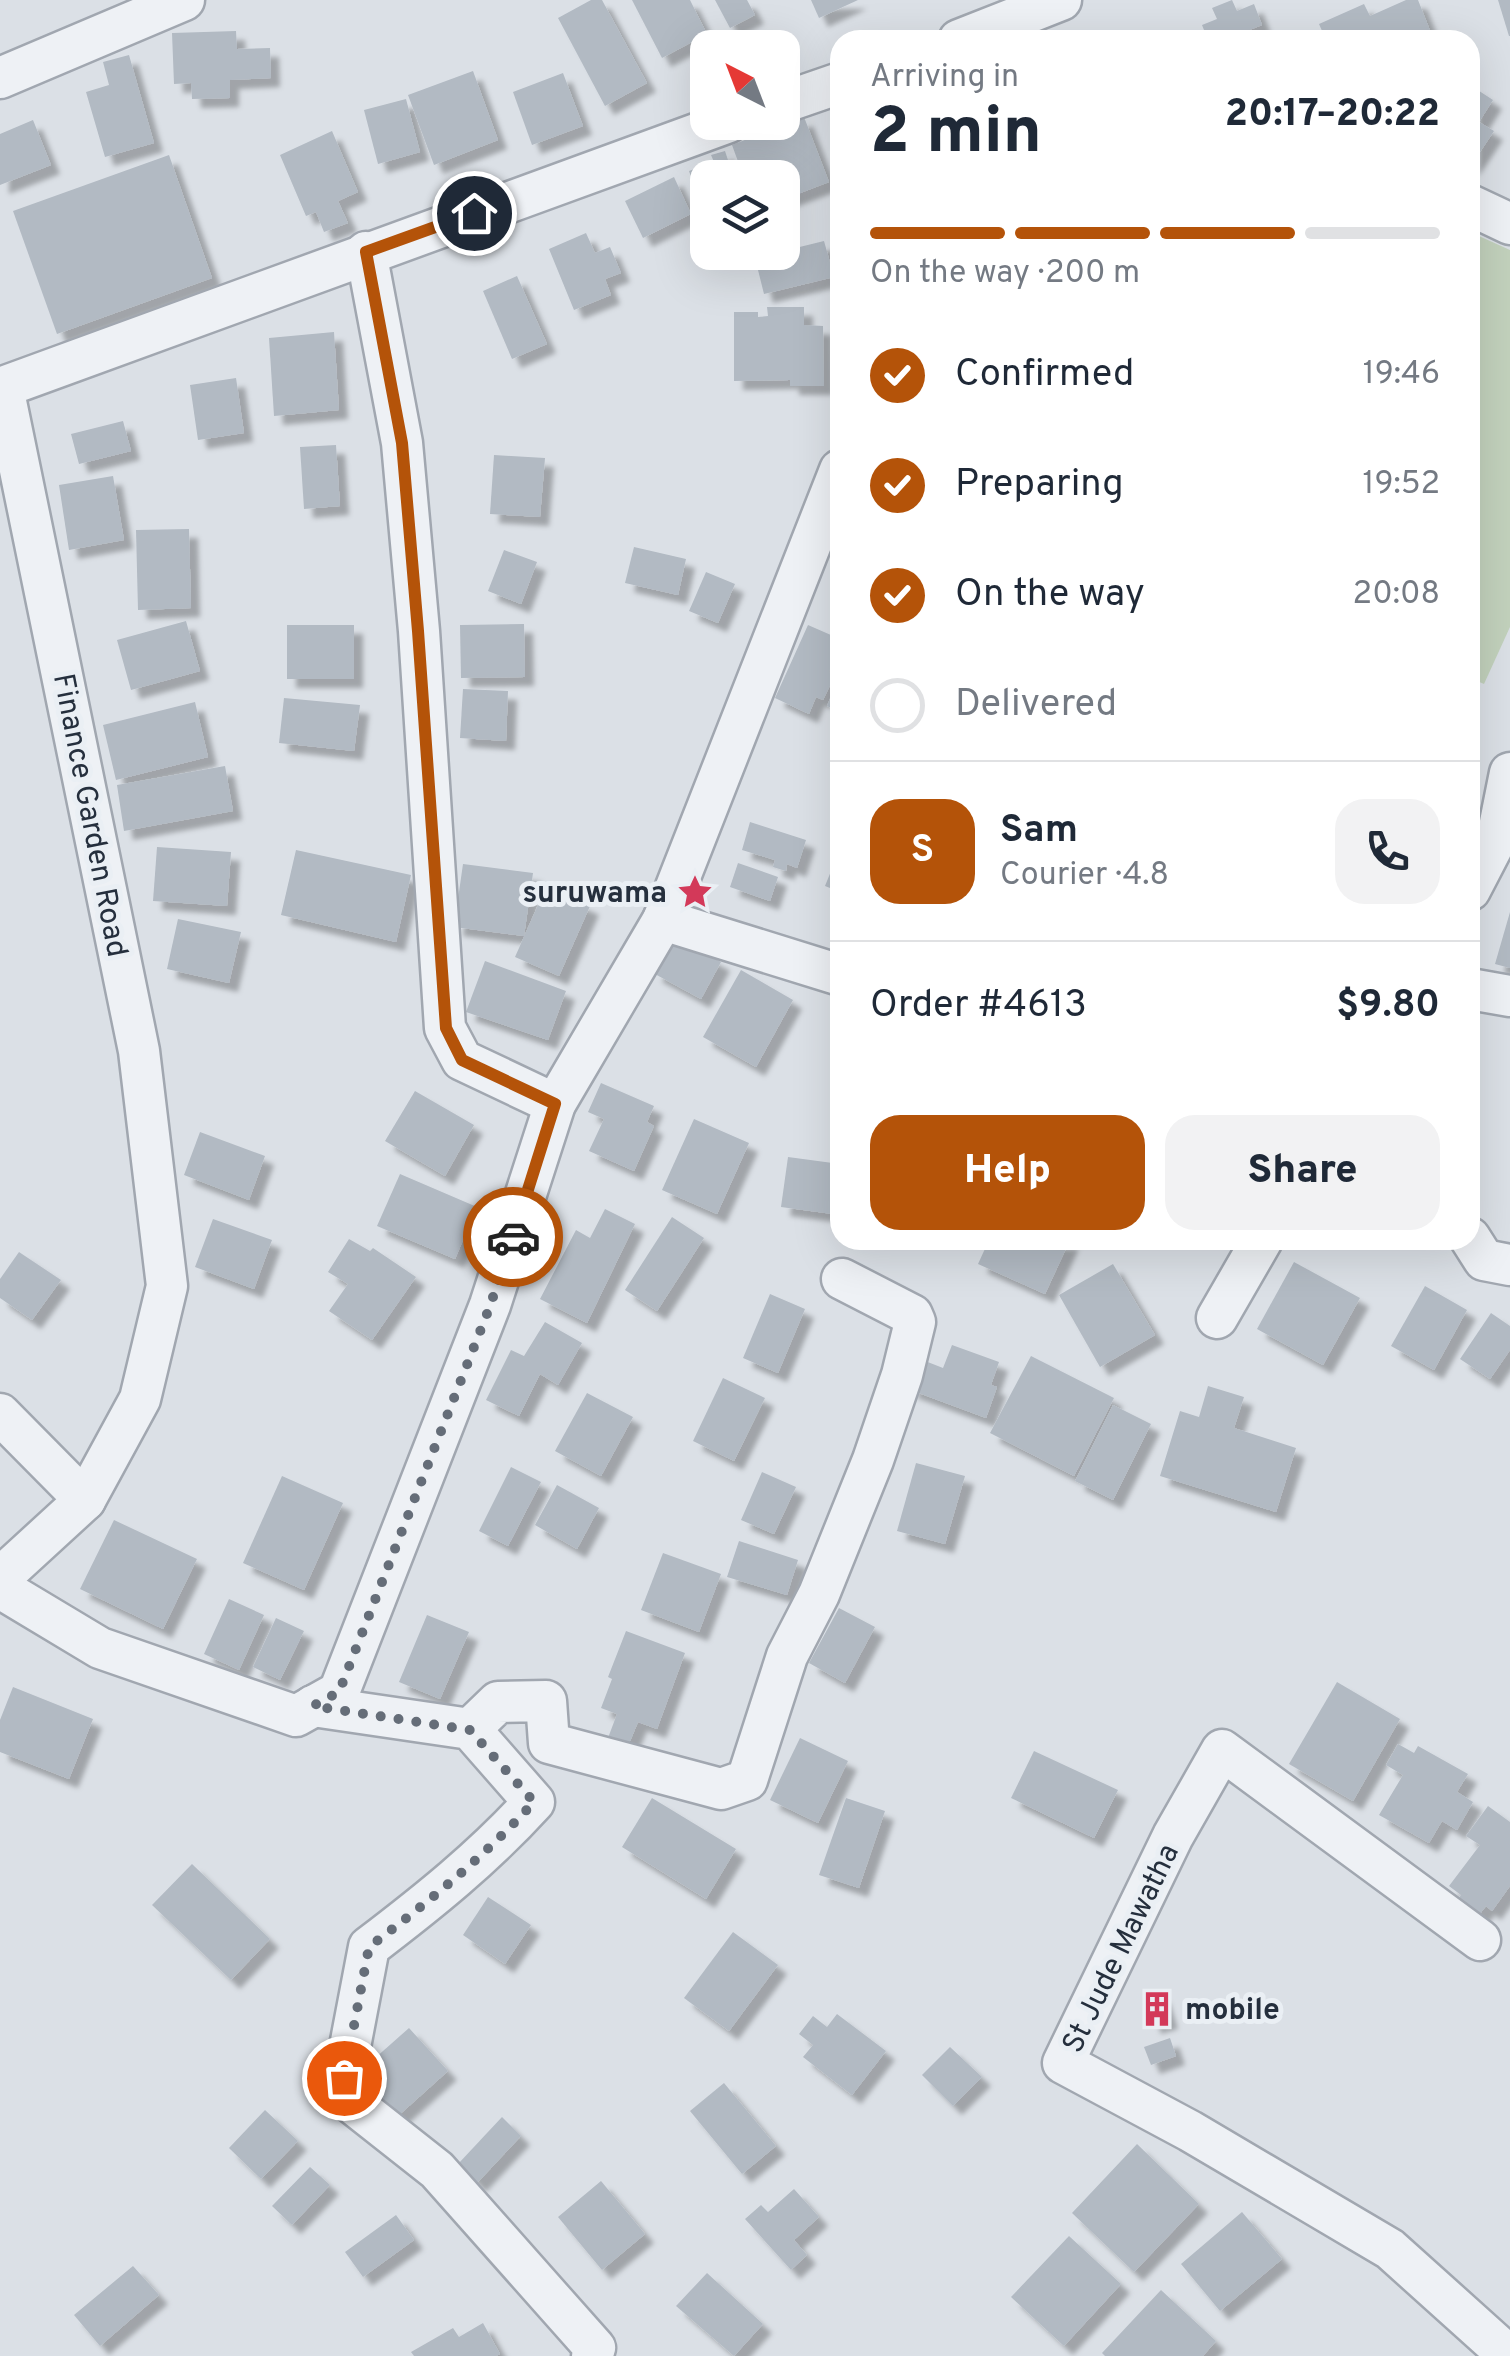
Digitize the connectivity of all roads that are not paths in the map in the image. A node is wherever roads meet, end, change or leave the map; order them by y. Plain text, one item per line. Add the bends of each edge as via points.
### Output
1 (184, 0) edge
2 (1061, 0) edge
3 (984, 30) edge
4 (0, 78) edge
5 (830, 86) edge
6 (800, 97) edge
7 (690, 136) edge
8 (1480, 210) edge
9 (1510, 224) edge
10 (366, 252) junction
11 (2, 379) edge
12 (830, 495) edge
13 (1510, 773) edge
14 (1480, 871) edge
15 (663, 920) junction
16 (830, 972) edge
17 (1480, 991) edge
18 (1510, 996) edge
19 (555, 1104) junction
20 (1256, 1250) edge
21 (1478, 1250) edge
22 (1510, 1265) edge
23 (842, 1278) dead end
24 (1216, 1318) dead end
25 (0, 1414) edge
26 (85, 1500) junction
27 (0, 1578) edge
28 (0, 1588) edge
29 (313, 1706) junction
30 (470, 1730) junction
31 (1480, 1940) dead end
32 (592, 2356) edge
33 (1509, 2356) edge

1 - 4 street
2 - 3 street
5 - 6 street
7 - 10 street, Finance Garden Road
8 - 9 street
10 - 11 street, Finance Garden Road
10 - 19 street via 402,443 446,1028 462,1060
11 - 26 street, Finance Garden Road via 139,1051 167,1286 140,1399
12 - 15 street
13 - 14 street via 1497,838
15 - 16 street
15 - 19 street
17 - 18 street
19 - 29 street via 490,1306 339,1692
20 - 24 street
21 - 22 street via 1484,1260
23 - 30 street via 915,1322 873,1460 787,1656 747,1780 722,1789 549,1743 546,1701 498,1702
25 - 26 street
26 - 27 street, Finance Garden Road
28 - 29 street via 134,1661 296,1716
29 - 30 street
30 - 32 street via 534,1802 491,1849 369,1947 344,2078 346,2099 437,2170 595,2348
31 - 33 street, St Jude Mawatha via 1222,1750 1063,2063 1390,2249

